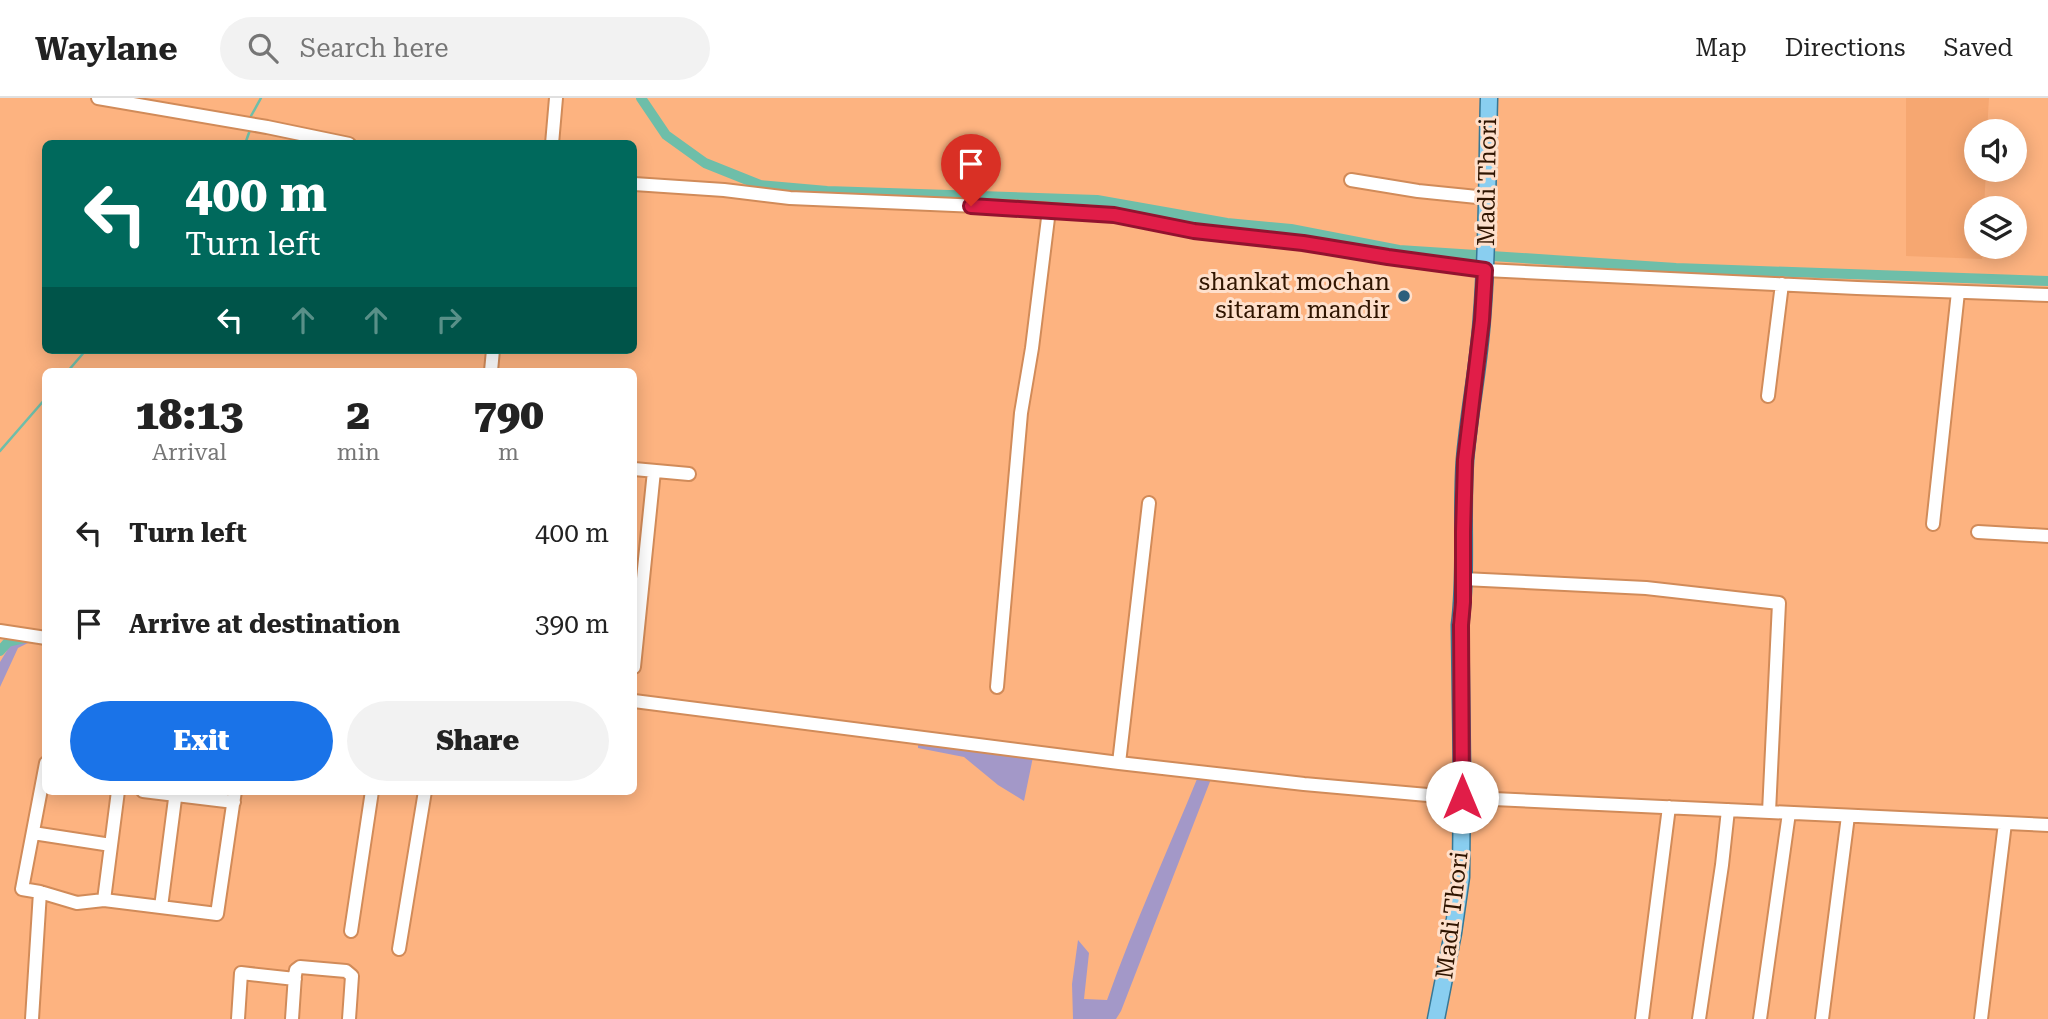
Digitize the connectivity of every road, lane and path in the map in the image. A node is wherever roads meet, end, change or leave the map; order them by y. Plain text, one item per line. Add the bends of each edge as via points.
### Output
1 (98, 98) edge
2 (556, 98) edge
3 (1489, 98) edge
4 (330, 140) edge
5 (552, 140) edge
6 (1351, 180) dead end
7 (637, 184) edge
8 (1487, 198) junction
9 (1049, 210) junction
10 (1485, 266) junction
11 (1782, 285) junction
12 (1958, 292) junction
13 (2048, 295) edge
14 (1768, 396) dead end
15 (637, 469) edge
16 (654, 471) junction
17 (689, 474) dead end
18 (1149, 503) dead end
19 (1933, 524) dead end
20 (1979, 532) dead end
21 (2048, 536) edge
22 (1463, 579) junction
23 (0, 631) edge
24 (42, 637) edge
25 (637, 638) edge
26 (997, 687) dead end
27 (637, 701) edge
28 (1119, 763) junction
29 (42, 787) edge
30 (117, 795) edge
31 (176, 795) edge
32 (215, 795) edge
33 (371, 795) edge
34 (424, 795) edge
35 (235, 796) edge
36 (1462, 797) junction
37 (1669, 807) junction
38 (1728, 810) junction
39 (1769, 812) junction
40 (1789, 813) junction
41 (1848, 816) junction
42 (2006, 823) junction
43 (2048, 825) edge
44 (33, 833) junction
45 (111, 845) junction
46 (40, 892) junction
47 (104, 900) junction
48 (161, 907) junction
49 (351, 931) dead end
50 (399, 949) dead end
51 (295, 979) junction
52 (32, 1019) edge
53 (238, 1019) edge
54 (292, 1019) edge
55 (349, 1019) edge
56 (1436, 1019) edge
57 (1642, 1019) edge
58 (1699, 1019) edge
59 (1760, 1019) edge
60 (1822, 1019) edge
61 (1981, 1019) edge

1 - 4 street
2 - 5 street
3 - 8 main road, Madi Thori
6 - 8 street
7 - 9 street via 790,198
8 - 10 main road, Madi Thori
9 - 10 street
9 - 26 street via 1021,413
10 - 11 street
10 - 22 main road, Madi Thori via 1465,460
11 - 12 street
11 - 14 street
12 - 13 street
12 - 19 street
15 - 16 street
16 - 17 street
16 - 25 street
18 - 28 street
20 - 21 street
22 - 36 main road, Madi Thori
22 - 39 street via 1646,588 1779,603
23 - 24 street
27 - 28 street
28 - 36 street
29 - 44 street
30 - 45 street
31 - 48 street
32 - 35 street
33 - 49 street
34 - 50 street
35 - 48 street via 217,914
36 - 37 street
36 - 56 main road, Madi Thori via 1461,877
37 - 38 street
37 - 57 street
38 - 39 street
38 - 58 street
39 - 40 street
40 - 41 street
40 - 59 street
41 - 42 street
41 - 60 street
42 - 43 street
42 - 61 street
44 - 45 street
44 - 46 street via 22,889
45 - 47 street
46 - 47 street via 77,903
46 - 52 street
47 - 48 street
51 - 53 street via 241,974
51 - 54 street
51 - 55 street via 300,967 346,971 352,976

